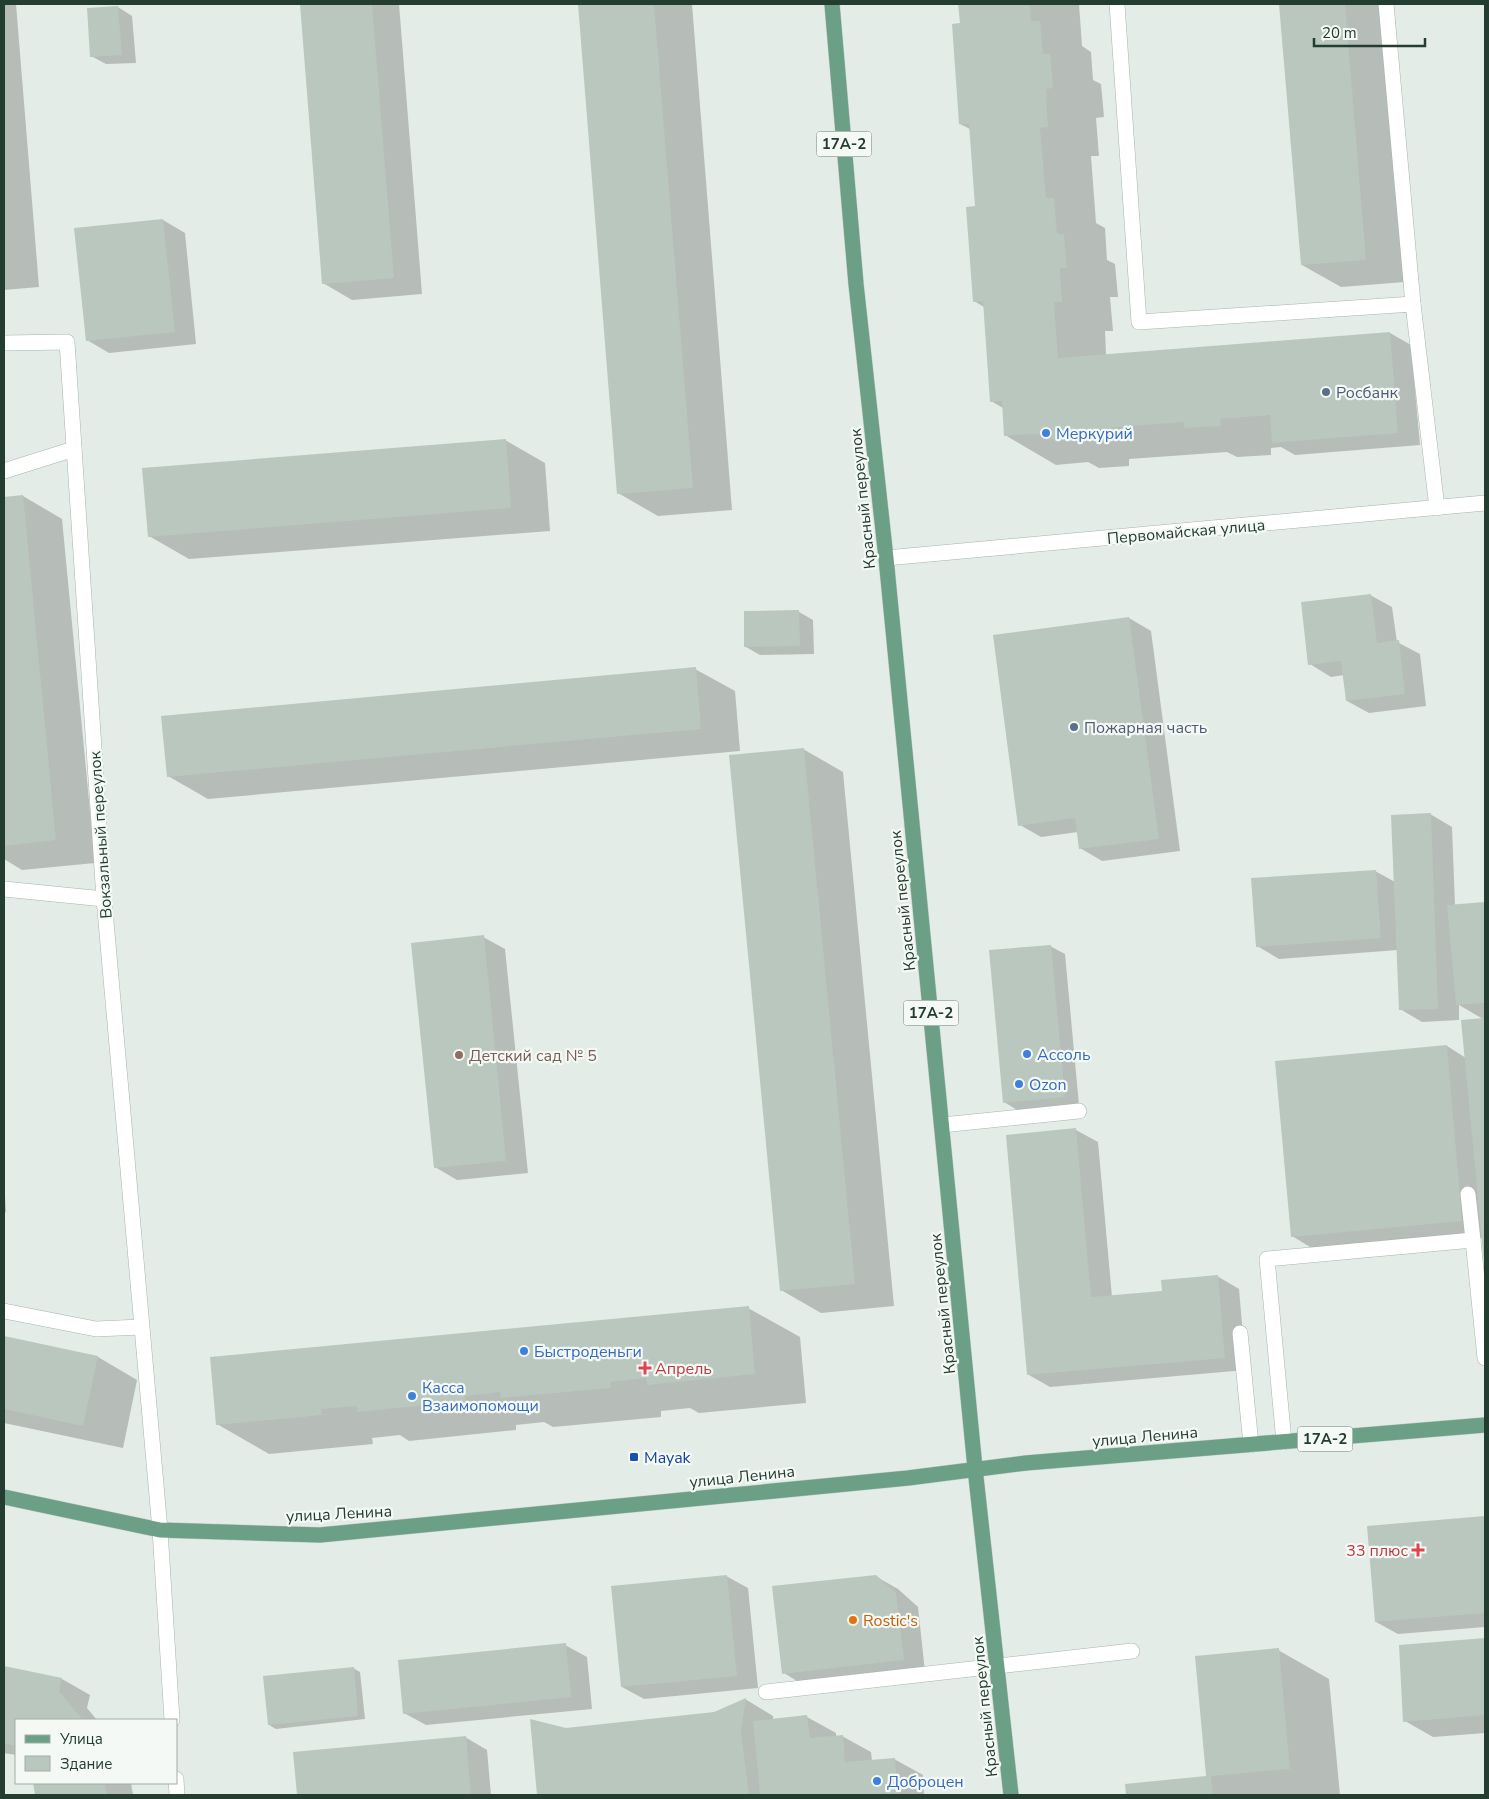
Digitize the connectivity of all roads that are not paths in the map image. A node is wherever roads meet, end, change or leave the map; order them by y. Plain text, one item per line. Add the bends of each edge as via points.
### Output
1 (832, 4) edge
2 (1117, 4) edge
3 (1386, 4) edge
4 (1413, 304) junction
5 (4, 343) edge
6 (74, 449) junction
7 (4, 471) edge
8 (1485, 504) edge
9 (1437, 508) junction
10 (886, 558) junction
11 (4, 888) edge
12 (104, 899) junction
13 (1079, 1111) dead end
14 (942, 1125) junction
15 (1468, 1194) dead end
16 (1473, 1240) junction
17 (4, 1311) edge
18 (141, 1327) junction
19 (1240, 1332) dead end
20 (1485, 1358) edge
21 (1485, 1426) edge
22 (1284, 1442) junction
23 (1251, 1445) junction
24 (975, 1468) junction
25 (4, 1497) edge
26 (160, 1530) junction
27 (1132, 1651) dead end
28 (997, 1665) junction
29 (766, 1692) dead end
30 (172, 1719) edge
31 (1011, 1795) edge

1 - 10 main road, Красный переулок / 17А-2 via 856,284
2 - 4 street via 1139,322
3 - 4 street
4 - 9 street
5 - 6 street, Вокзальный переулок via 67,342
6 - 7 street
6 - 12 street, Вокзальный переулок
8 - 9 street, Первомайская улица
9 - 10 street, Первомайская улица
10 - 14 main road, Красный переулок / 17А-2
11 - 12 street
12 - 18 street, Вокзальный переулок
13 - 14 street
14 - 24 main road, Красный переулок / 17А-2
15 - 16 street
16 - 20 street
16 - 22 street via 1267,1259
17 - 18 street via 96,1329
18 - 26 street, Вокзальный переулок
19 - 23 street
21 - 22 main road, улица Ленина / 17А-2
22 - 23 main road, улица Ленина / 17А-2
23 - 24 main road, улица Ленина / 17А-2
24 - 26 main road, улица Ленина via 908,1478 320,1535
24 - 28 main road, Красный переулок
25 - 26 main road, улица Ленина
26 - 30 street
27 - 28 street
28 - 29 street
28 - 31 main road, Красный переулок

